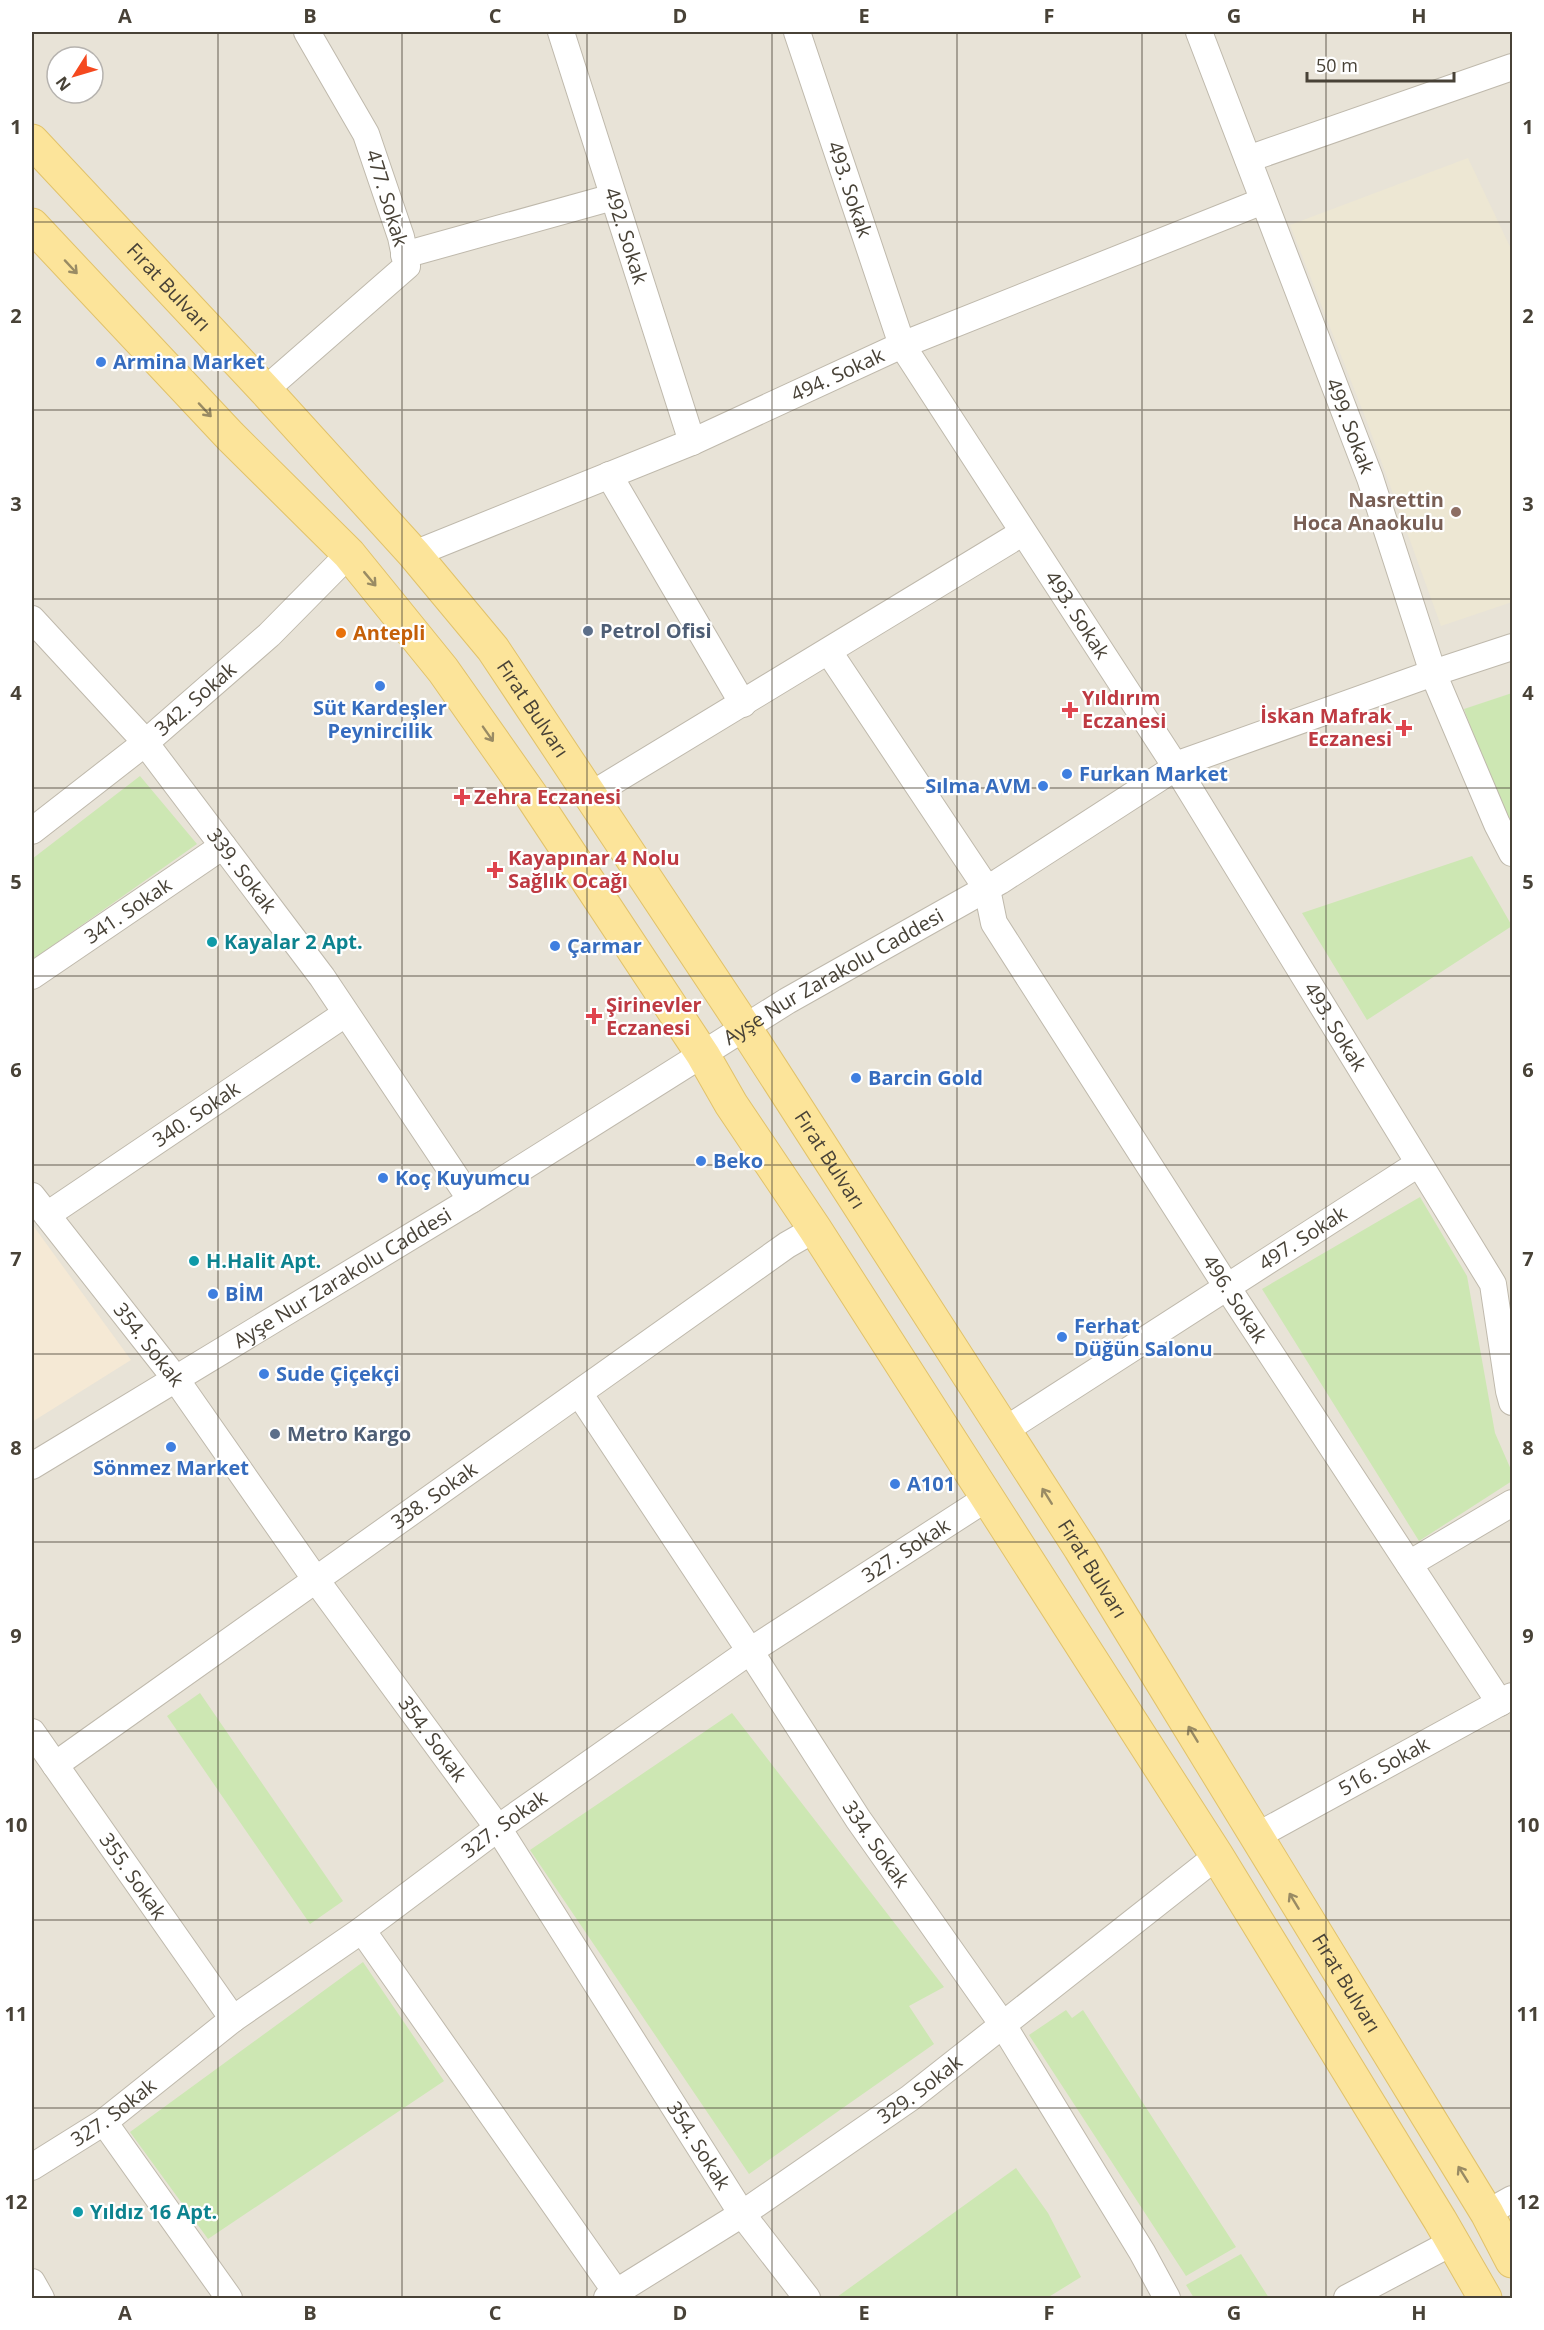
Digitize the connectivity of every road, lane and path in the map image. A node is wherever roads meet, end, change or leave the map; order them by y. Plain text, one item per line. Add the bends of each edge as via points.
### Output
1 (561, 32) edge
2 (797, 32) edge
3 (1199, 32) edge
4 (312, 33) edge
5 (1512, 67) edge
6 (32, 141) edge
7 (1248, 159) junction
8 (613, 197) junction
9 (1263, 201) junction
10 (32, 225) edge
11 (404, 255) junction
12 (902, 345) junction
13 (265, 390) junction
14 (692, 442) junction
15 (609, 475) junction
16 (1022, 533) junction
17 (349, 554) junction
18 (414, 554) junction
19 (32, 620) edge
20 (1512, 647) edge
21 (829, 652) junction
22 (1432, 673) junction
23 (743, 704) junction
24 (146, 743) junction
25 (1176, 767) junction
26 (589, 796) junction
27 (32, 831) edge
28 (223, 846) junction
29 (1512, 853) edge
30 (987, 889) junction
31 (32, 976) edge
32 (345, 1014) junction
33 (745, 1028) junction
34 (703, 1055) junction
35 (1418, 1164) junction
36 (471, 1200) junction
37 (39, 1206) edge
38 (815, 1229) junction
39 (1503, 1278) edge
40 (1227, 1287) junction
41 (176, 1378) junction
42 (579, 1393) junction
43 (1512, 1402) edge
44 (1005, 1430) junction
45 (32, 1466) edge
46 (987, 1498) junction
47 (1512, 1503) edge
48 (1409, 1564) junction
49 (316, 1580) junction
50 (750, 1651) junction
51 (1506, 1699) edge
52 (32, 1732) edge
53 (55, 1765) junction
54 (498, 1828) junction
55 (1255, 1837) junction
56 (1217, 1856) junction
57 (362, 1930) junction
58 (233, 2019) junction
59 (1003, 2025) junction
60 (104, 2122) junction
61 (32, 2167) edge
62 (1500, 2206) edge
63 (742, 2214) junction
64 (1453, 2242) junction
65 (1512, 2261) edge
66 (32, 2282) edge
67 (611, 2295) edge
68 (41, 2298) edge
69 (229, 2298) edge
70 (807, 2298) edge
71 (1167, 2298) edge
72 (1347, 2298) edge
73 (1485, 2298) edge

1 - 8 street, 492. Sokak
2 - 12 street, 493. Sokak
3 - 7 street, 499. Sokak
4 - 11 street, 477. Sokak via 366,134
5 - 7 street
6 - 13 main road, Fırat Bulvarı
7 - 9 street, 499. Sokak
8 - 11 street
8 - 14 street, 492. Sokak
9 - 12 street, 494. Sokak
9 - 22 street, 499. Sokak via 1370,478
10 -> 17 main road via 230,436
11 - 13 street, 477. Sokak via 407,266
12 - 14 street, 494. Sokak
12 - 16 street, 493. Sokak
13 - 18 main road, Fırat Bulvarı
14 - 15 street, 494. Sokak
15 - 18 street, 494. Sokak
15 - 23 street
16 - 21 street
16 - 25 street, 493. Sokak
17 - 24 street, 342. Sokak via 269,635
17 -> 34 main road via 443,670 540,808
18 - 26 main road, Fırat Bulvarı via 493,649
19 - 24 street, 339. Sokak
20 - 22 street, Ayşe Nur Zarakolu Caddesi
21 - 23 street
21 - 30 street
22 - 25 street, Ayşe Nur Zarakolu Caddesi
22 - 29 street, 499. Sokak
23 - 26 street
24 - 27 street, 342. Sokak
24 - 28 street, 339. Sokak
25 - 30 street, Ayşe Nur Zarakolu Caddesi
25 - 35 street, 493. Sokak
26 - 33 main road, Fırat Bulvarı
28 - 31 street, 341. Sokak
28 - 32 street, 339. Sokak via 322,977
30 - 33 street, Ayşe Nur Zarakolu Caddesi
30 - 40 street, 496. Sokak via 994,923
32 - 36 street, 339. Sokak
32 - 37 street, 340. Sokak
33 - 34 street, Ayşe Nur Zarakolu Caddesi
33 - 44 main road, Fırat Bulvarı
34 - 36 street, Ayşe Nur Zarakolu Caddesi
34 - 38 main road
35 - 39 street, 493. Sokak
35 - 40 street, 497. Sokak
36 - 41 street, Ayşe Nur Zarakolu Caddesi
37 - 41 street, 354. Sokak
38 - 42 street, 338. Sokak
38 - 46 main road
39 - 43 street, 493. Sokak
40 - 44 street, 497. Sokak
40 - 48 street, 496. Sokak
41 - 45 street, Ayşe Nur Zarakolu Caddesi
41 - 49 street, 354. Sokak
42 - 49 street, 338. Sokak
42 - 50 street, 334. Sokak
55 -> 44 main road, Fırat Bulvarı
46 - 50 street, 327. Sokak
46 - 56 main road
47 - 48 street
48 - 51 street, 496. Sokak
49 - 53 street, 338. Sokak
49 - 54 street, 354. Sokak
50 - 54 street, 327. Sokak
50 - 59 street, 334. Sokak via 858,1819
51 - 55 street, 516. Sokak
52 - 53 street, 355. Sokak
53 - 58 street, 355. Sokak
54 - 57 street, 327. Sokak
54 - 63 street, 354. Sokak
62 -> 55 main road, Fırat Bulvarı
56 - 59 street, 329. Sokak
56 - 64 main road
57 - 58 street, 327. Sokak
57 - 67 street
58 - 60 street, 327. Sokak
59 - 63 street, 329. Sokak via 910,2098
59 - 71 street, 334. Sokak
60 - 61 street, 327. Sokak
60 - 69 street
62 - 65 main road, Fırat Bulvarı
63 - 67 street, 329. Sokak
63 - 70 street, 354. Sokak
64 - 72 street
64 - 73 main road
66 - 68 street

